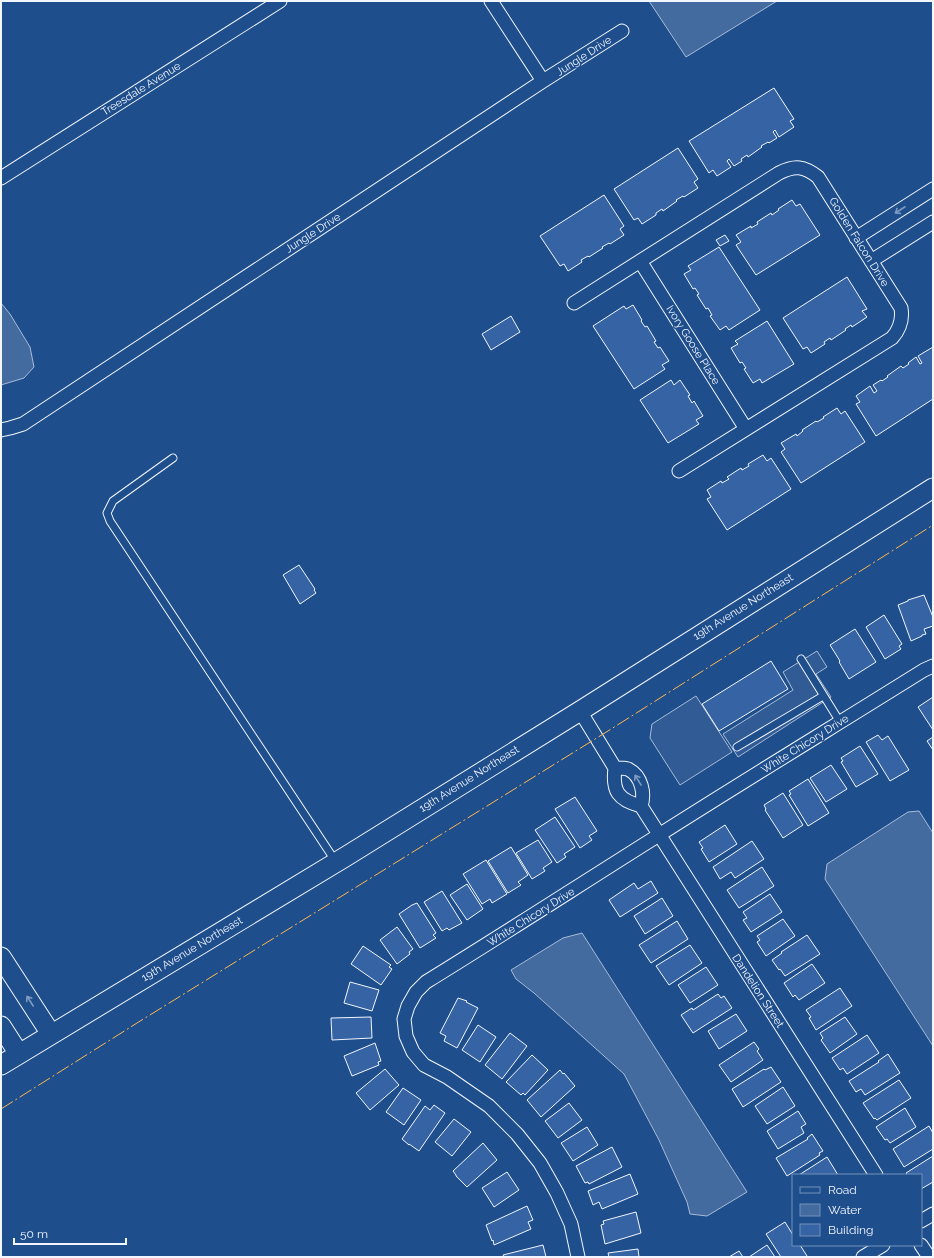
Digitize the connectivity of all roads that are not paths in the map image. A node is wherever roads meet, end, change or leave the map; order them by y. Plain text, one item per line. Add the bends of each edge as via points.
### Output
1 (280, 1) edge
2 (491, 1) edge
3 (622, 31) dead end
4 (543, 81) junction
5 (1, 178) edge
6 (933, 189) edge
7 (933, 222) edge
8 (856, 238) junction
9 (640, 261) junction
10 (871, 261) junction
11 (574, 303) dead end
12 (746, 429) junction
13 (1, 430) edge
14 (173, 458) dead end
15 (679, 471) dead end
16 (933, 488) edge
17 (801, 660) dead end
18 (933, 666) edge
19 (823, 696) junction
20 (580, 710) junction
21 (840, 722) junction
22 (737, 747) dead end
23 (616, 768) junction
24 (640, 806) junction
25 (659, 835) junction
26 (336, 862) junction
27 (1, 957) edge
28 (1, 1026) edge
29 (51, 1034) junction
30 (19, 1054) junction
31 (1, 1065) edge
32 (875, 1174) edge
33 (933, 1214) edge
34 (922, 1220) edge
35 (881, 1246) edge
36 (922, 1246) edge
37 (578, 1257) edge
38 (863, 1257) edge
39 (929, 1257) edge

1 - 5 street, Treesdale Avenue
2 - 4 street
3 - 4 street, Jungle Drive
4 - 13 street, Jungle Drive via 23,424
6 -> 8 street
7 - 10 street
8 - 9 street, Golden Falcon Drive via 818,177 810,170 790,168
8 - 10 street, Golden Falcon Drive
9 - 11 street, Golden Falcon Drive
9 - 12 street, Ivory Goose Place
10 - 12 street, Golden Falcon Drive via 901,308 901,324 897,332 892,338
12 - 15 street, Golden Falcon Drive
14 - 26 lane via 113,501 107,513 110,521
16 - 20 street, 19th Avenue Northeast
17 - 19 lane
18 - 21 street, White Chicory Drive
19 - 21 lane
19 - 22 lane
20 - 23 street
20 - 26 street, 19th Avenue Northeast
21 - 25 street, White Chicory Drive
23 - 24 street via 615,789 621,798
24 -> 23 street via 643,799 642,787 637,776 628,769
24 - 25 street, Dandelion Street
25 - 32 street, Dandelion Street
25 - 37 street, White Chicory Drive via 426,982 416,992 404,1019 410,1047 424,1065 447,1077 489,1106 517,1134 540,1163 571,1224
26 - 29 street, 19th Avenue Northeast
29 -> 27 street
28 - 30 street
29 - 30 street, 19th Avenue Northeast
30 - 31 street, 19th Avenue Northeast
33 - 34 street
35 - 38 street
36 - 39 street

